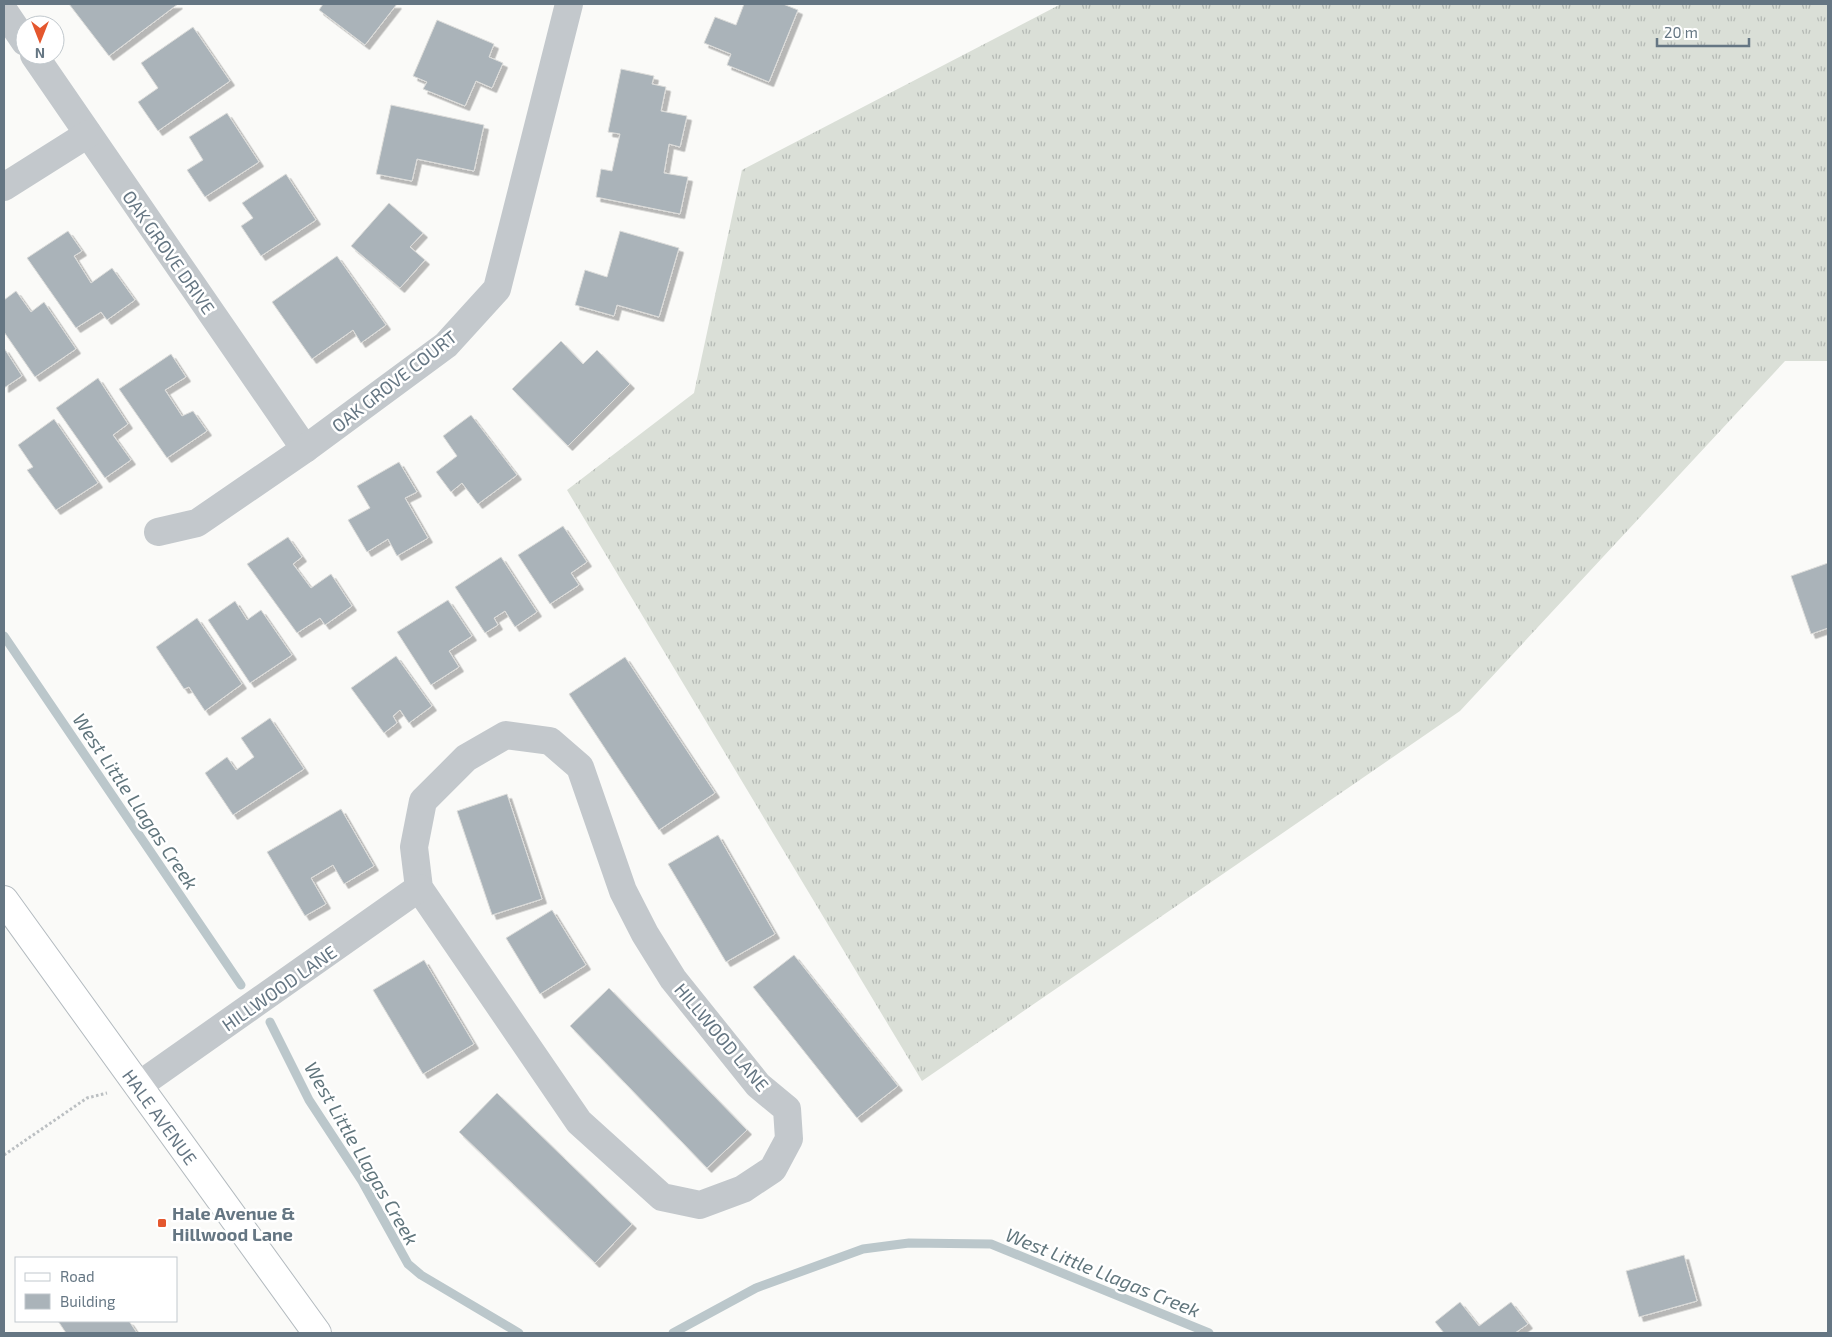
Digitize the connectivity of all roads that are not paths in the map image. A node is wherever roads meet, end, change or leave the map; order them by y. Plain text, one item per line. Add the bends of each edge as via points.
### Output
1 (566, 4) edge
2 (4, 11) edge
3 (15, 27) edge
4 (41, 65) edge
5 (88, 134) junction
6 (4, 187) edge
7 (305, 448) junction
8 (158, 532) dead end
9 (419, 888) junction
10 (4, 900) edge
11 (138, 1086) junction
12 (317, 1333) edge

1 - 7 street, OAK GROVE COURT via 497,289 446,345
2 - 3 street
4 - 5 street, OAK GROVE DRIVE
5 - 6 street
5 - 7 street, OAK GROVE DRIVE
7 - 8 street, OAK GROVE COURT via 197,522
9 - 9 street, HILLWOOD LANE via 414,847 423,801 466,758 506,735 550,741 580,766 623,891 645,934 669,971 758,1085 787,1109 789,1140 772,1169 743,1189 700,1205 662,1198 579,1122
9 - 11 street, HILLWOOD LANE
10 - 11 main road, HALE AVENUE
11 - 12 main road, HALE AVENUE

